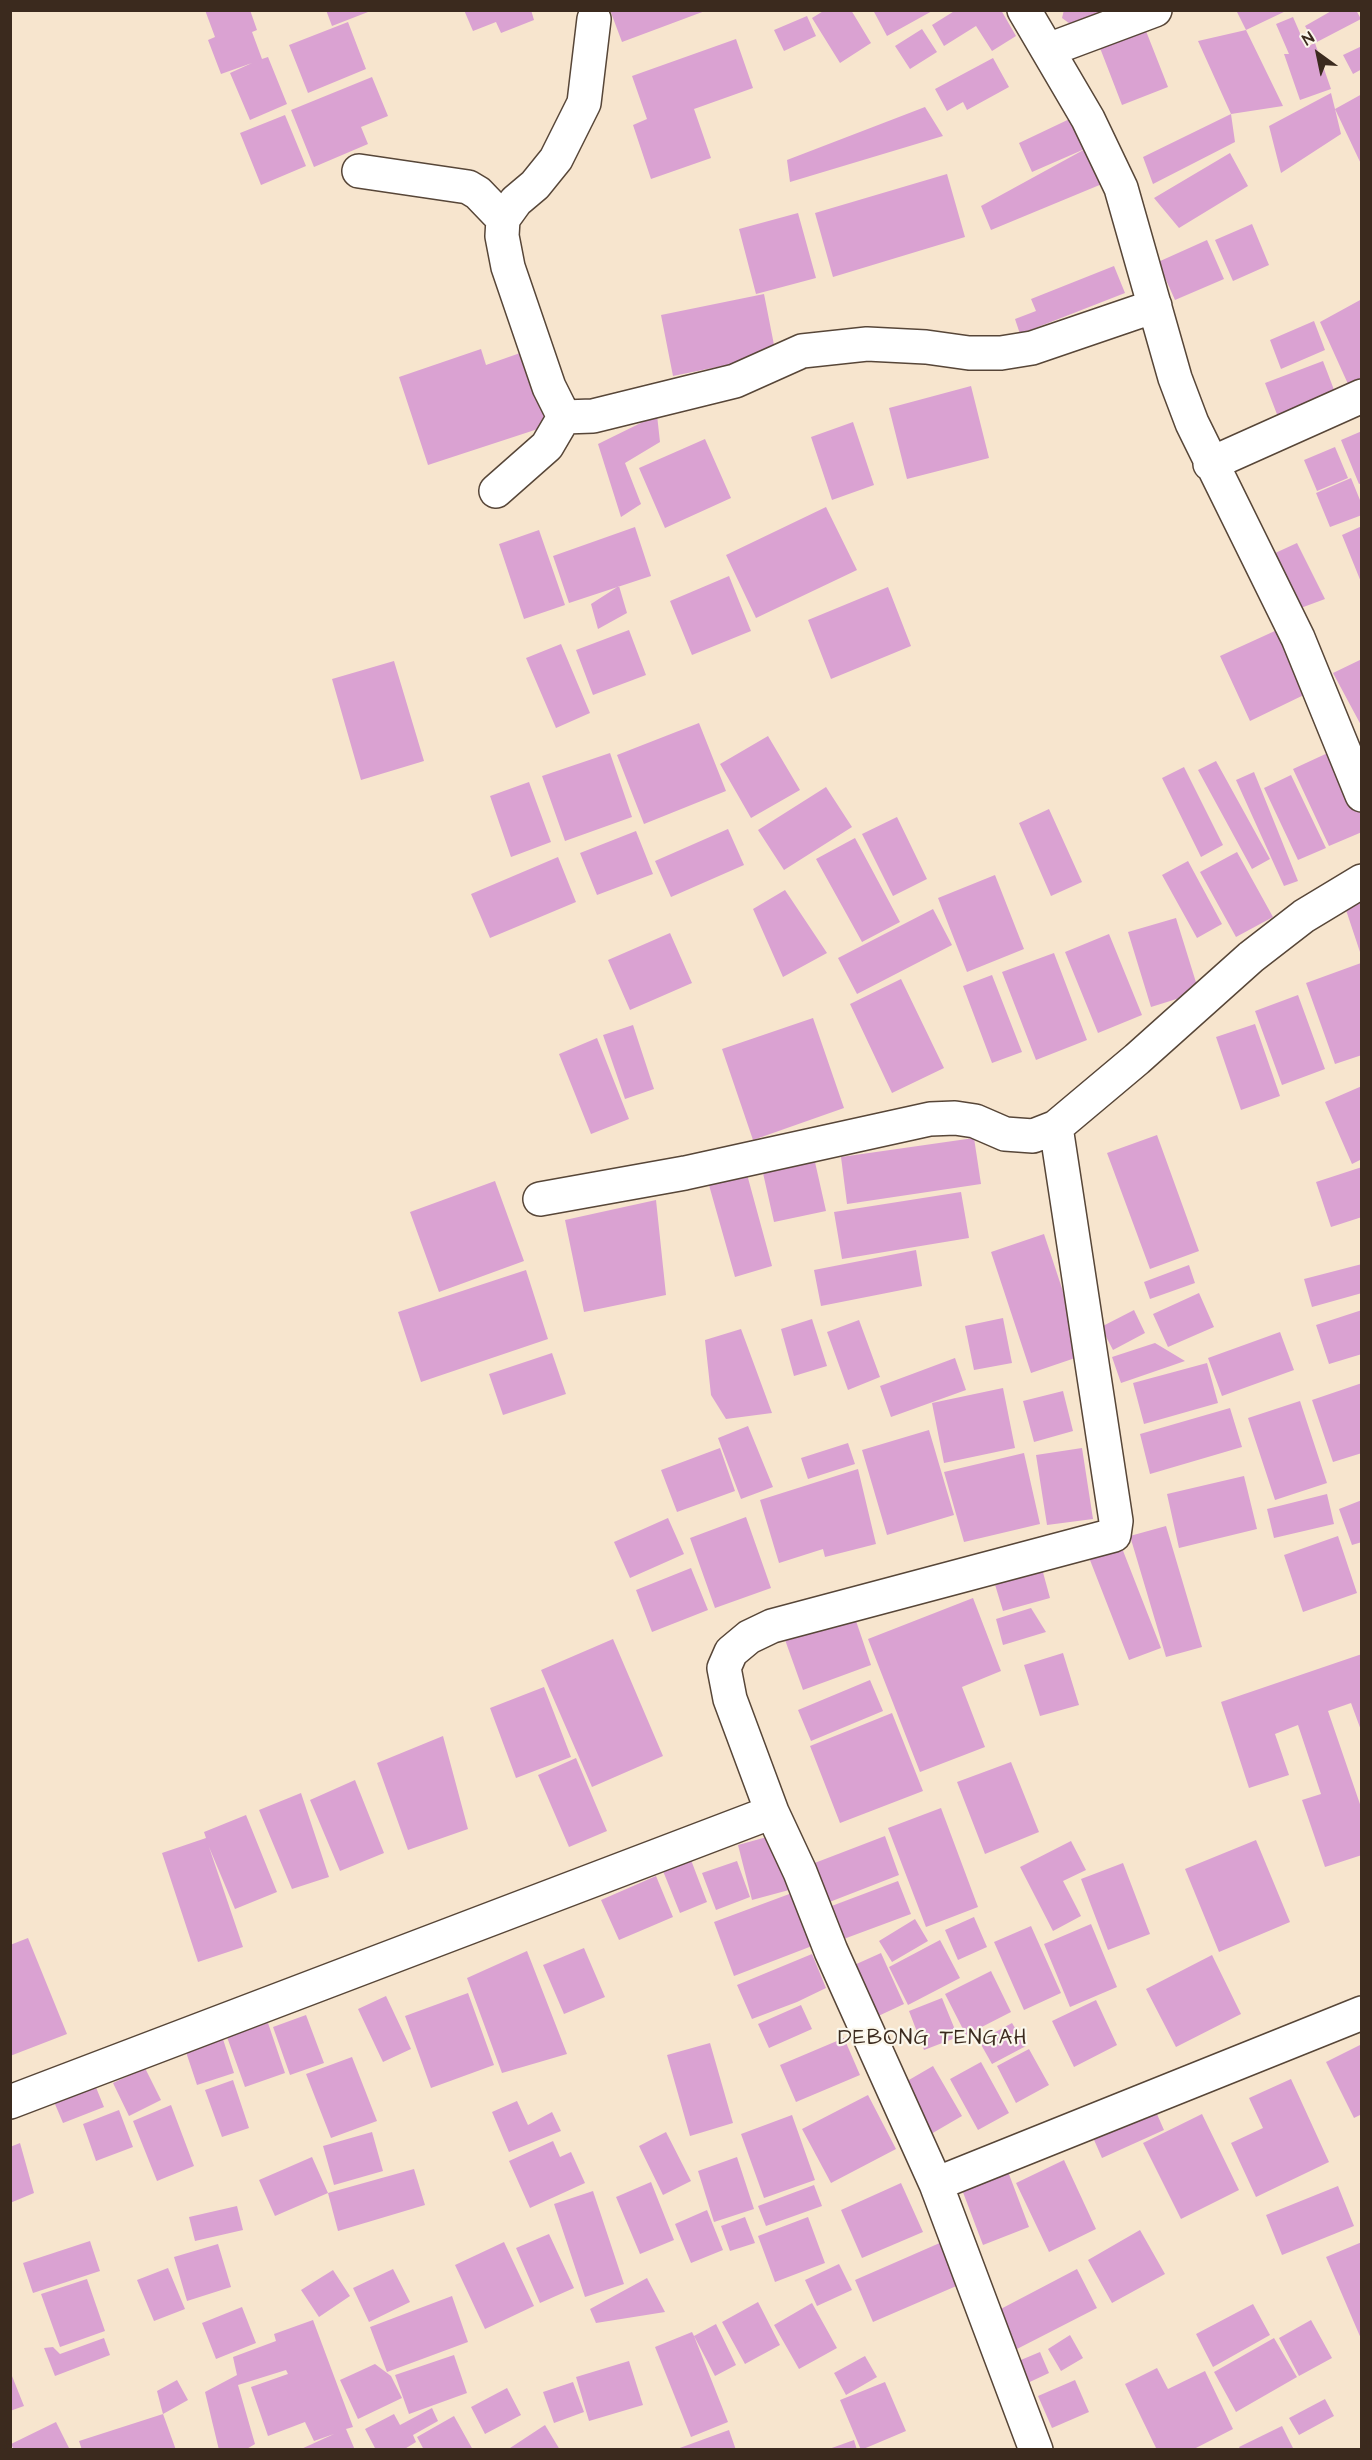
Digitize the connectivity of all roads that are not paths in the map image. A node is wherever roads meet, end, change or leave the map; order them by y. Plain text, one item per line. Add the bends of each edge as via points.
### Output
1 (1024, 10) edge
2 (1155, 10) edge
3 (594, 19) dead end
4 (1048, 50) junction
5 (359, 171) dead end
6 (503, 219) junction
7 (1155, 306) junction
8 (1362, 396) edge
9 (564, 417) junction
10 (1210, 464) junction
11 (496, 491) dead end
12 (1362, 795) edge
13 (1362, 881) edge
14 (1056, 1127) junction
15 (540, 1199) dead end
16 (772, 1812) junction
17 (1362, 2013) edge
18 (10, 2102) edge
19 (936, 2184) junction
20 (1036, 2450) edge

1 - 4 street
2 - 4 street
3 - 6 street via 584,103 556,159
4 - 7 street via 1088,119 1120,188
5 - 6 street via 468,187
6 - 9 street via 508,267 549,387
7 - 9 street via 1032,348 1001,353 867,344 801,351 735,381 593,416
7 - 10 street via 1175,378
8 - 10 street
9 - 11 street via 547,446
10 - 12 street via 1298,638
13 - 14 street via 1304,916 1251,957
14 - 15 street via 1033,1136 1005,1134 975,1121 930,1119 684,1173
14 - 16 street via 1116,1521 1114,1535 772,1626 749,1636 731,1652 724,1668 730,1699
16 - 18 street
16 - 19 street
17 - 19 street
19 - 20 street

